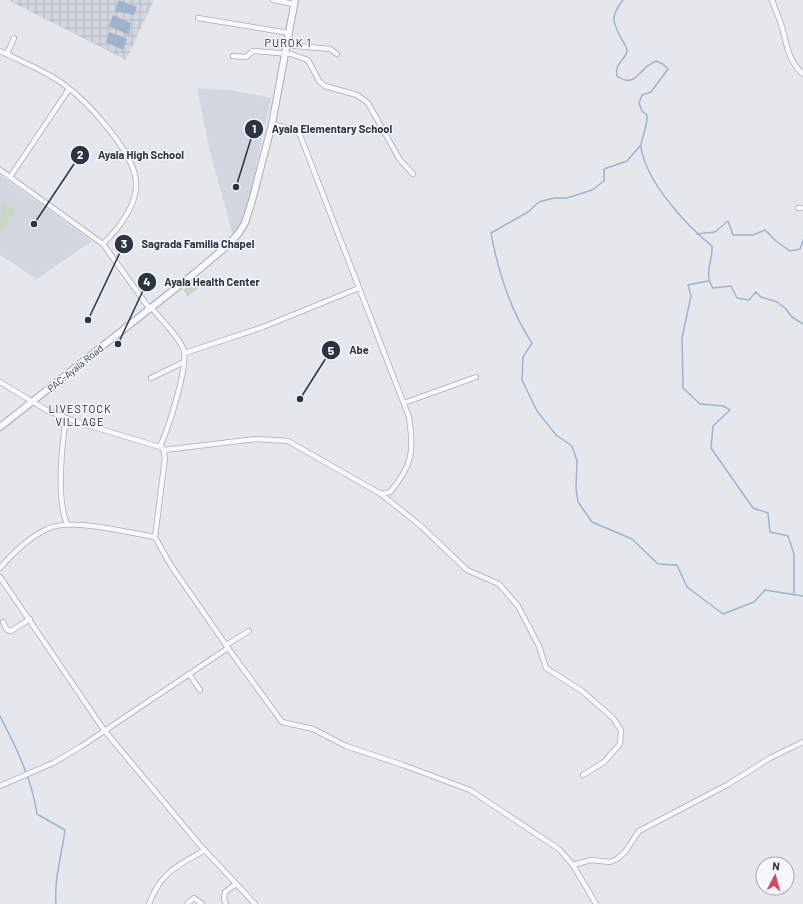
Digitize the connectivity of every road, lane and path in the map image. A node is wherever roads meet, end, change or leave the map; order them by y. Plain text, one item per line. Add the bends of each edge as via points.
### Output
1 (273, 0) edge
2 (772, 0) edge
3 (294, 2) edge
4 (198, 18) dead end
5 (289, 33) junction
6 (14, 38) dead end
7 (286, 45) junction
8 (0, 51) edge
9 (7, 54) junction
10 (284, 54) junction
11 (337, 54) dead end
12 (233, 56) dead end
13 (803, 74) edge
14 (69, 89) junction
15 (272, 124) junction
16 (0, 170) edge
17 (412, 174) dead end
18 (10, 177) junction
19 (103, 244) junction
20 (359, 288) junction
21 (150, 308) junction
22 (184, 353) junction
23 (184, 362) junction
24 (476, 376) dead end
25 (151, 378) dead end
26 (0, 382) edge
27 (32, 402) junction
28 (404, 403) junction
29 (66, 418) junction
30 (0, 427) edge
31 (160, 446) junction
32 (164, 450) junction
33 (381, 494) junction
34 (67, 524) junction
35 (155, 538) junction
36 (0, 568) edge
37 (0, 577) edge
38 (30, 620) junction
39 (3, 622) dead end
40 (249, 631) dead end
41 (227, 647) junction
42 (189, 674) junction
43 (200, 690) dead end
44 (104, 730) junction
45 (803, 742) edge
46 (583, 775) dead end
47 (0, 786) edge
48 (205, 850) junction
49 (573, 865) junction
50 (236, 884) junction
51 (149, 904) edge
52 (187, 904) edge
53 (202, 904) edge
54 (226, 904) edge
55 (255, 904) edge
56 (596, 904) edge

1 - 3 street
2 - 13 street via 790,58
3 - 5 street, PAC-Ayala Road
4 - 5 street
5 - 7 street, PAC-Ayala Road
6 - 9 street
7 - 10 street, PAC-Ayala Road
7 - 11 street via 330,49
8 - 9 street
9 - 14 street
10 - 12 street via 253,51 246,57
10 - 15 street, PAC-Ayala Road
10 - 17 street via 308,60 319,81 325,86 357,95 368,103 400,160
14 - 18 street
14 - 19 street via 89,106 107,128 124,152 136,180 135,195 127,213
15 - 20 street via 294,130 300,135
15 - 21 street, PAC-Ayala Road via 252,201 245,223 238,234 195,273
16 - 18 street
18 - 19 street
19 - 21 street
20 - 22 street via 263,327
20 - 28 street
21 - 22 street via 179,342
21 - 27 street, PAC-Ayala Road
22 - 23 street
23 - 25 street
23 - 31 street via 181,381
24 - 28 street
26 - 27 street
27 - 29 street
27 - 30 street, PAC-Ayala Road
28 - 33 street via 413,443 409,464 390,492
29 - 31 street
29 - 34 street via 61,475 64,518
31 - 32 street
32 - 33 street via 256,439 282,440 291,442
32 - 35 street via 165,463
33 - 46 street via 421,526 467,570 490,579 503,588 526,622 546,668 582,691 618,724 622,735 620,744 604,762
34 - 35 street
34 - 36 street via 48,528 34,537
35 - 41 street
37 - 38 street
38 - 39 street via 11,631 7,630
38 - 44 street
40 - 41 street
41 - 42 street
41 - 49 street via 282,722 313,729 346,746 470,790 559,849
42 - 43 street
42 - 44 street
44 - 47 street via 53,763
44 - 48 street
45 - 49 street via 639,831 617,859 610,862 591,860
48 - 50 street
48 - 51 street via 172,869 161,879
49 - 56 street
50 - 54 street via 225,892
50 - 55 street
52 - 53 street via 194,898

